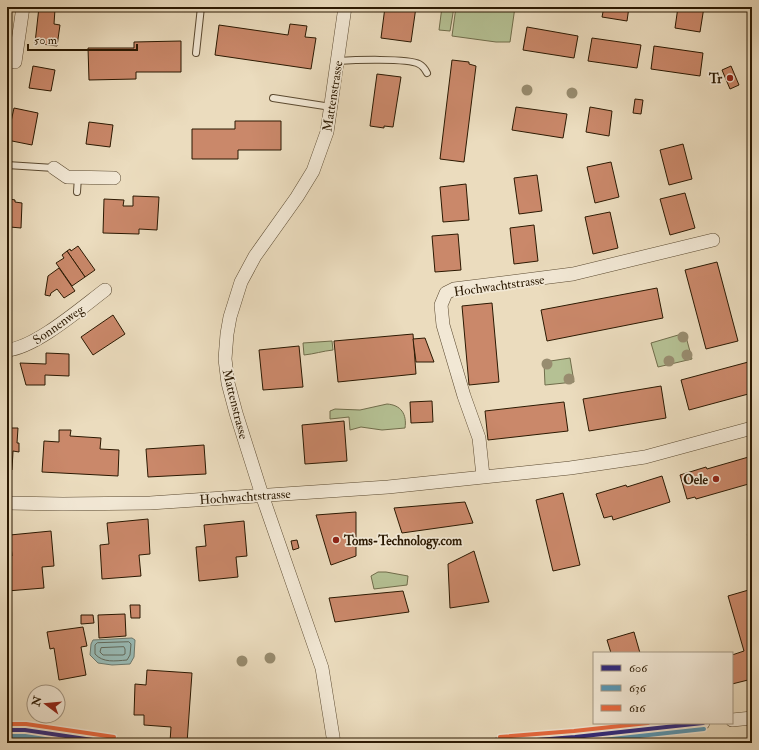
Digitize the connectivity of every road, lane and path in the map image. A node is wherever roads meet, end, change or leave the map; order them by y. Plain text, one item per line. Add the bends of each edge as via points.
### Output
1 (23, 7) edge
2 (201, 7) edge
3 (344, 7) edge
4 (196, 53) dead end
5 (338, 61) junction
6 (15, 62) dead end
7 (428, 73) dead end
8 (272, 98) dead end
9 (331, 107) junction
10 (7, 165) edge
11 (54, 168) joint
12 (78, 177) junction
13 (114, 178) dead end
14 (78, 192) dead end
15 (713, 240) dead end
16 (105, 290) dead end
17 (7, 350) edge
18 (752, 428) edge
19 (483, 476) junction
20 (262, 495) junction
21 (7, 503) edge
22 (752, 718) edge
23 (733, 720) edge
24 (696, 724) edge
25 (7, 730) edge
26 (576, 740) edge
27 (113, 743) edge
28 (334, 743) edge
29 (500, 743) edge

1 - 6 street
2 - 4 lane
3 - 5 street, Mattenstrasse
5 - 7 lane via 408,61 424,66
5 - 9 street, Mattenstrasse
8 - 9 lane
9 - 20 street, Mattenstrasse via 327,132 313,171 255,256 241,282 226,334 225,359 228,383
10 - 11 lane
11 - 12 street via 66,177
12 - 13 street
12 - 14 lane
15 - 19 street, Hochwachtstrasse via 573,274 454,289 446,293 441,305 443,325 479,438
16 - 17 street, Sonnenweg via 39,339 16,350
18 - 19 street, Hochwachtstrasse via 645,457 570,468
19 - 20 street, Hochwachtstrasse via 388,487
20 - 21 street, Hochwachtstrasse via 150,504
20 - 28 street, Mattenstrasse via 322,668
22 - 23 street
24 - 26 street
25 - 27 street via 25,730
26 - 29 street

